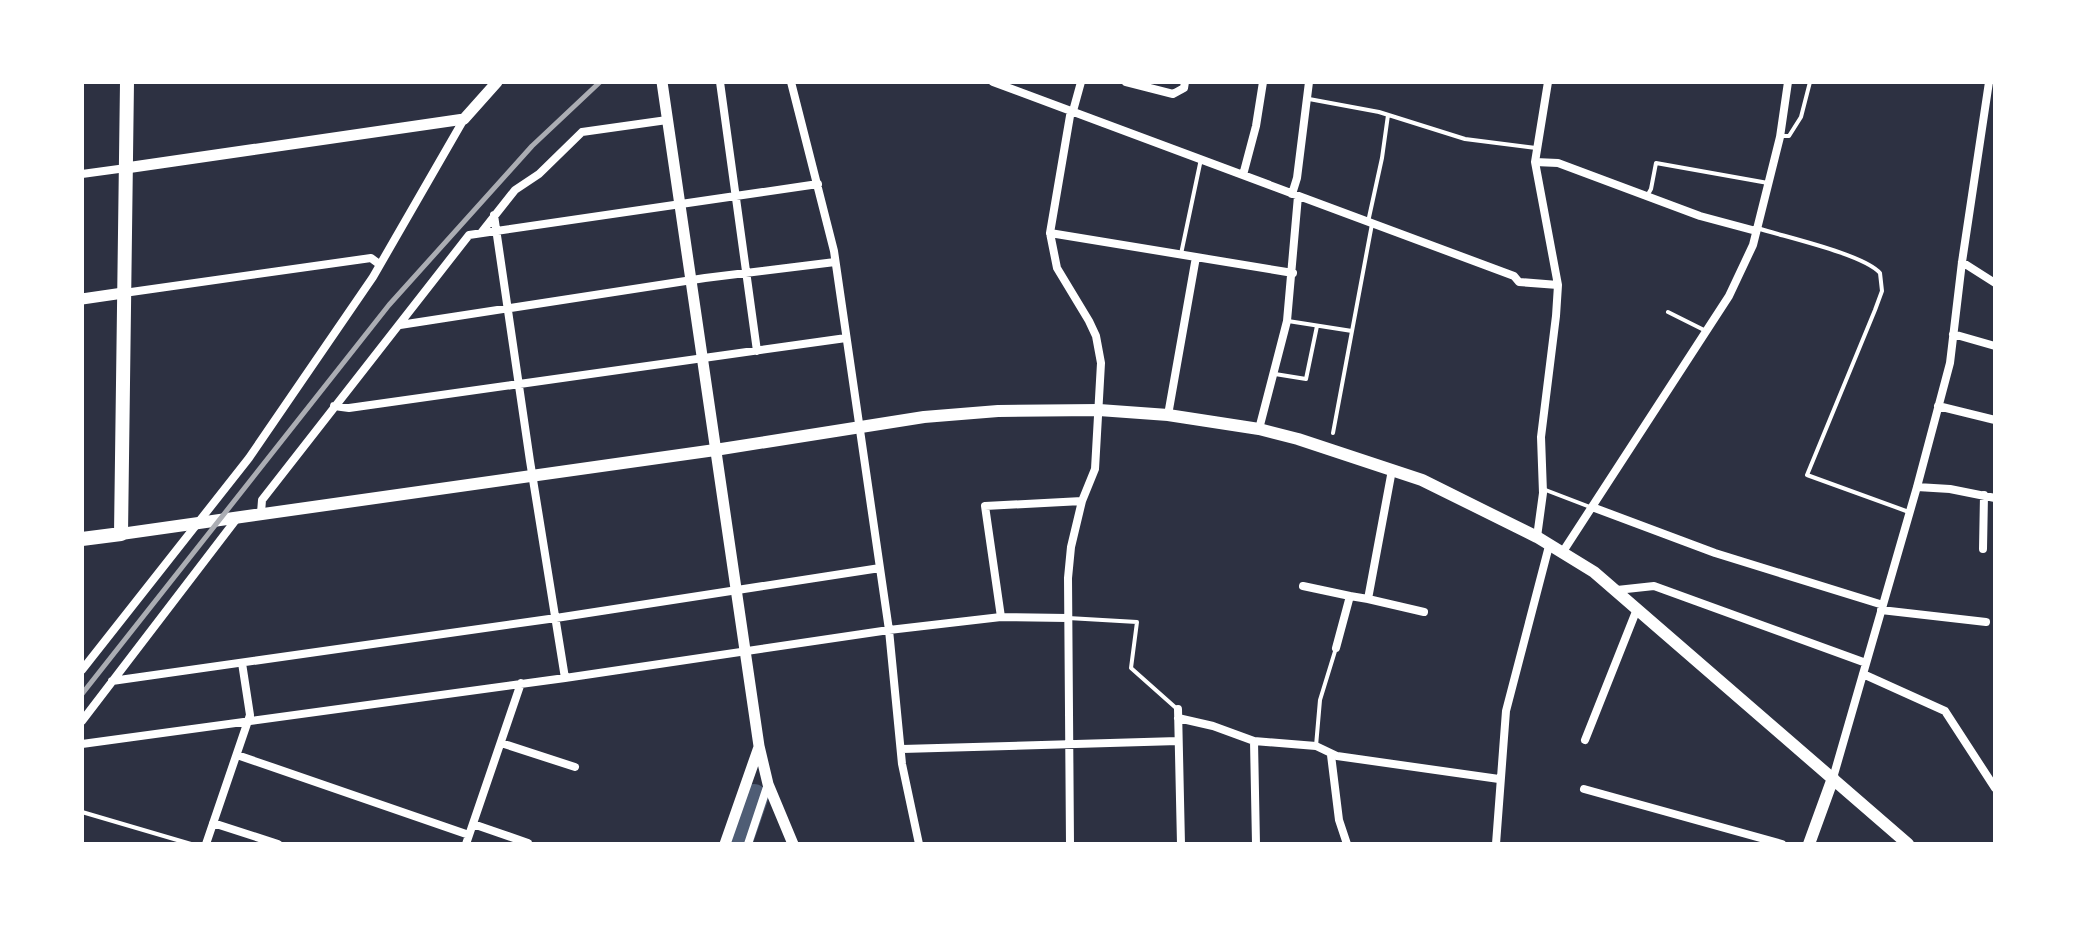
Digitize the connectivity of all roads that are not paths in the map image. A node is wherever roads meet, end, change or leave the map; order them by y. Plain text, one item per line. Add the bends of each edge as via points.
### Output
1 (127, 82) edge
2 (497, 82) edge
3 (662, 82) edge
4 (720, 82) edge
5 (791, 82) edge
6 (993, 82) edge
7 (1081, 82) edge
8 (1126, 82) edge
9 (1185, 82) edge
10 (1263, 82) edge
11 (1309, 82) edge
12 (1548, 82) edge
13 (1788, 82) edge
14 (1810, 82) edge
15 (1989, 82) edge
16 (1308, 98) junction
17 (1072, 111) junction
18 (1388, 115) junction
19 (464, 119) junction
20 (667, 120) junction
21 (1780, 137) junction
22 (1536, 148) junction
23 (1201, 159) junction
24 (1535, 162) junction
25 (126, 168) junction
26 (82, 174) edge
27 (1243, 175) junction
28 (1768, 183) junction
29 (818, 184) junction
30 (1295, 195) junction
31 (734, 197) junction
32 (1647, 197) junction
33 (679, 205) junction
34 (494, 215) junction
35 (1370, 223) junction
36 (1756, 229) junction
37 (496, 230) junction
38 (481, 233) junction
39 (1050, 233) junction
40 (1181, 254) junction
41 (1196, 257) junction
42 (835, 262) junction
43 (1962, 262) junction
44 (379, 264) junction
45 (745, 273) junction
46 (1293, 273) junction
47 (690, 281) junction
48 (1995, 283) edge
49 (1558, 285) junction
50 (123, 293) junction
51 (82, 299) edge
52 (507, 307) junction
53 (1668, 312) dead end
54 (1287, 321) junction
55 (399, 325) junction
56 (1317, 326) junction
57 (1352, 331) junction
58 (1706, 331) junction
59 (1953, 334) junction
60 (846, 338) junction
61 (1995, 346) edge
62 (757, 351) junction
63 (701, 359) junction
64 (1274, 374) junction
65 (519, 384) junction
66 (334, 406) junction
67 (1938, 406) junction
68 (1099, 410) junction
69 (1168, 415) junction
70 (1995, 420) edge
71 (859, 428) junction
72 (1259, 429) junction
73 (1333, 433) dead end
74 (715, 450) junction
75 (1392, 470) junction
76 (532, 476) junction
77 (1917, 487) junction
78 (1543, 489) junction
79 (1984, 495) junction
80 (1995, 498) edge
81 (1082, 501) junction
82 (1592, 507) junction
83 (1909, 512) junction
84 (261, 513) junction
85 (238, 517) junction
86 (199, 523) junction
87 (121, 534) junction
88 (1537, 537) junction
89 (82, 539) edge
90 (1549, 546) junction
91 (1983, 549) dead end
92 (1562, 553) junction
93 (880, 568) junction
94 (1303, 586) dead end
95 (1617, 590) junction
96 (737, 591) junction
97 (1350, 596) junction
98 (1368, 599) junction
99 (1882, 608) junction
100 (1637, 609) junction
101 (1424, 612) dead end
102 (1001, 617) junction
103 (556, 618) junction
104 (1067, 618) junction
105 (1986, 622) dead end
106 (889, 630) junction
107 (1336, 648) joint
108 (746, 652) junction
109 (242, 663) junction
110 (1866, 663) junction
111 (82, 670) edge
112 (1863, 674) junction
113 (565, 678) junction
114 (112, 681) junction
115 (521, 683) junction
116 (1178, 714) junction
117 (248, 720) junction
118 (82, 721) edge
119 (1585, 740) dead end
120 (1178, 741) junction
121 (1254, 741) junction
122 (501, 743) junction
123 (82, 744) edge
124 (1068, 744) junction
125 (759, 746) junction
126 (1316, 746) junction
127 (902, 749) junction
128 (237, 755) junction
129 (1331, 755) junction
130 (575, 767) dead end
131 (1833, 778) junction
132 (1499, 779) junction
133 (768, 784) junction
134 (1995, 788) edge
135 (1584, 789) dead end
136 (82, 812) edge
137 (213, 823) junction
138 (473, 824) junction
139 (468, 840) edge
140 (528, 843) edge
141 (191, 844) edge
142 (206, 844) edge
143 (278, 844) edge
144 (725, 844) edge
145 (748, 844) edge
146 (793, 844) edge
147 (919, 844) edge
148 (1070, 844) edge
149 (1181, 844) edge
150 (1256, 844) edge
151 (1347, 844) edge
152 (1496, 844) edge
153 (1782, 844) edge
154 (1809, 844) edge
155 (1908, 844) edge

1 - 25 main road
2 - 19 street
3 - 20 street
4 - 31 street
5 - 29 street
6 - 17 street
7 - 17 street
8 - 9 street via 1173,94
10 - 27 street
11 - 16 street
12 - 22 street
13 - 21 street
14 - 21 lane via 1796,128
15 - 43 street
16 - 18 lane
16 - 30 street
17 - 23 street
17 - 39 street
18 - 22 lane via 1465,139
18 - 35 lane
19 - 25 street
19 - 44 street
20 - 33 street
20 - 34 street via 582,132
21 - 28 street
22 - 24 street
23 - 27 street
23 - 40 lane
24 - 32 street via 1558,163
24 - 49 street
25 - 26 street
25 - 50 main road
27 - 30 street
28 - 32 lane via 1656,163
28 - 36 street
29 - 31 street
29 - 42 street
30 - 35 street
30 - 46 street
31 - 33 street
31 - 45 street
32 - 36 street
33 - 37 street
33 - 47 street
34 - 37 street
34 - 38 street
35 - 49 street via 1519,282
35 - 57 lane
36 - 58 street via 1729,296
36 - 83 lane via 1841,252 1880,273 1882,291 1807,475
37 - 38 street
37 - 52 street
38 - 55 street via 469,235
39 - 40 street
39 - 68 street via 1057,268 1096,336
40 - 41 street
41 - 46 street
41 - 69 street
42 - 45 street
42 - 60 street
43 - 48 street
43 - 59 street
44 - 50 street via 371,258
44 - 86 street
45 - 47 street
45 - 62 street
46 - 54 street
47 - 52 street
47 - 63 street
49 - 78 street via 1541,437
50 - 51 street
50 - 87 main road
52 - 55 street
52 - 65 street
53 - 58 lane
54 - 56 lane
54 - 64 street
55 - 66 street
56 - 57 lane
56 - 64 lane via 1306,379
57 - 73 lane
58 - 82 street
59 - 61 street
59 - 67 street
60 - 62 street
60 - 71 street
62 - 63 street
63 - 65 street
63 - 74 street
64 - 72 street
65 - 66 street
65 - 76 street
66 - 84 street via 262,500
67 - 70 street
67 - 77 street
68 - 69 main road
68 - 71 main road via 956,414
68 - 81 street via 1095,469
69 - 72 main road
71 - 74 main road
71 - 93 street
72 - 75 main road
74 - 76 main road
74 - 96 street
75 - 88 main road
75 - 98 street
76 - 84 main road
76 - 103 street
77 - 79 street
77 - 83 street
78 - 82 lane
78 - 88 street
79 - 80 street
79 - 91 street
81 - 102 street via 985,506
81 - 104 street via 1071,547
82 - 92 street
82 - 99 street
83 - 99 street
84 - 85 main road
85 - 86 main road
85 - 114 street
86 - 87 main road
86 - 111 street
87 - 89 main road
88 - 90 main road
90 - 92 main road
90 - 132 street via 1506,711
92 - 95 main road
93 - 96 street
93 - 106 street
94 - 97 street
95 - 100 main road
95 - 110 street via 1654,586
96 - 103 street
96 - 108 street
97 - 98 street
97 - 107 street
98 - 101 street
99 - 105 street
99 - 110 street
100 - 119 street
100 - 131 main road
102 - 104 street
102 - 106 street
103 - 109 street
103 - 113 street
104 - 116 lane via 1137,622 1131,668
104 - 124 street
106 - 108 street
106 - 127 street
107 - 126 lane via 1320,700
108 - 113 street
108 - 125 street
109 - 114 street
109 - 117 street
110 - 112 street
112 - 131 street
112 - 134 street via 1945,711
113 - 115 street
114 - 118 street
115 - 117 street
115 - 122 street
116 - 120 street
116 - 121 street
117 - 123 street
117 - 128 street
120 - 124 street
120 - 149 street
121 - 126 street
121 - 150 street
122 - 130 street
122 - 138 street
124 - 127 street
124 - 148 street
125 - 133 street
125 - 144 street
126 - 129 street
127 - 147 street
128 - 137 street
128 - 139 street
129 - 132 street
129 - 151 street
131 - 154 main road
131 - 155 main road
132 - 152 street
133 - 145 street
133 - 146 street
135 - 153 street
136 - 141 lane
137 - 142 street
137 - 143 street
138 - 139 street
138 - 140 street

